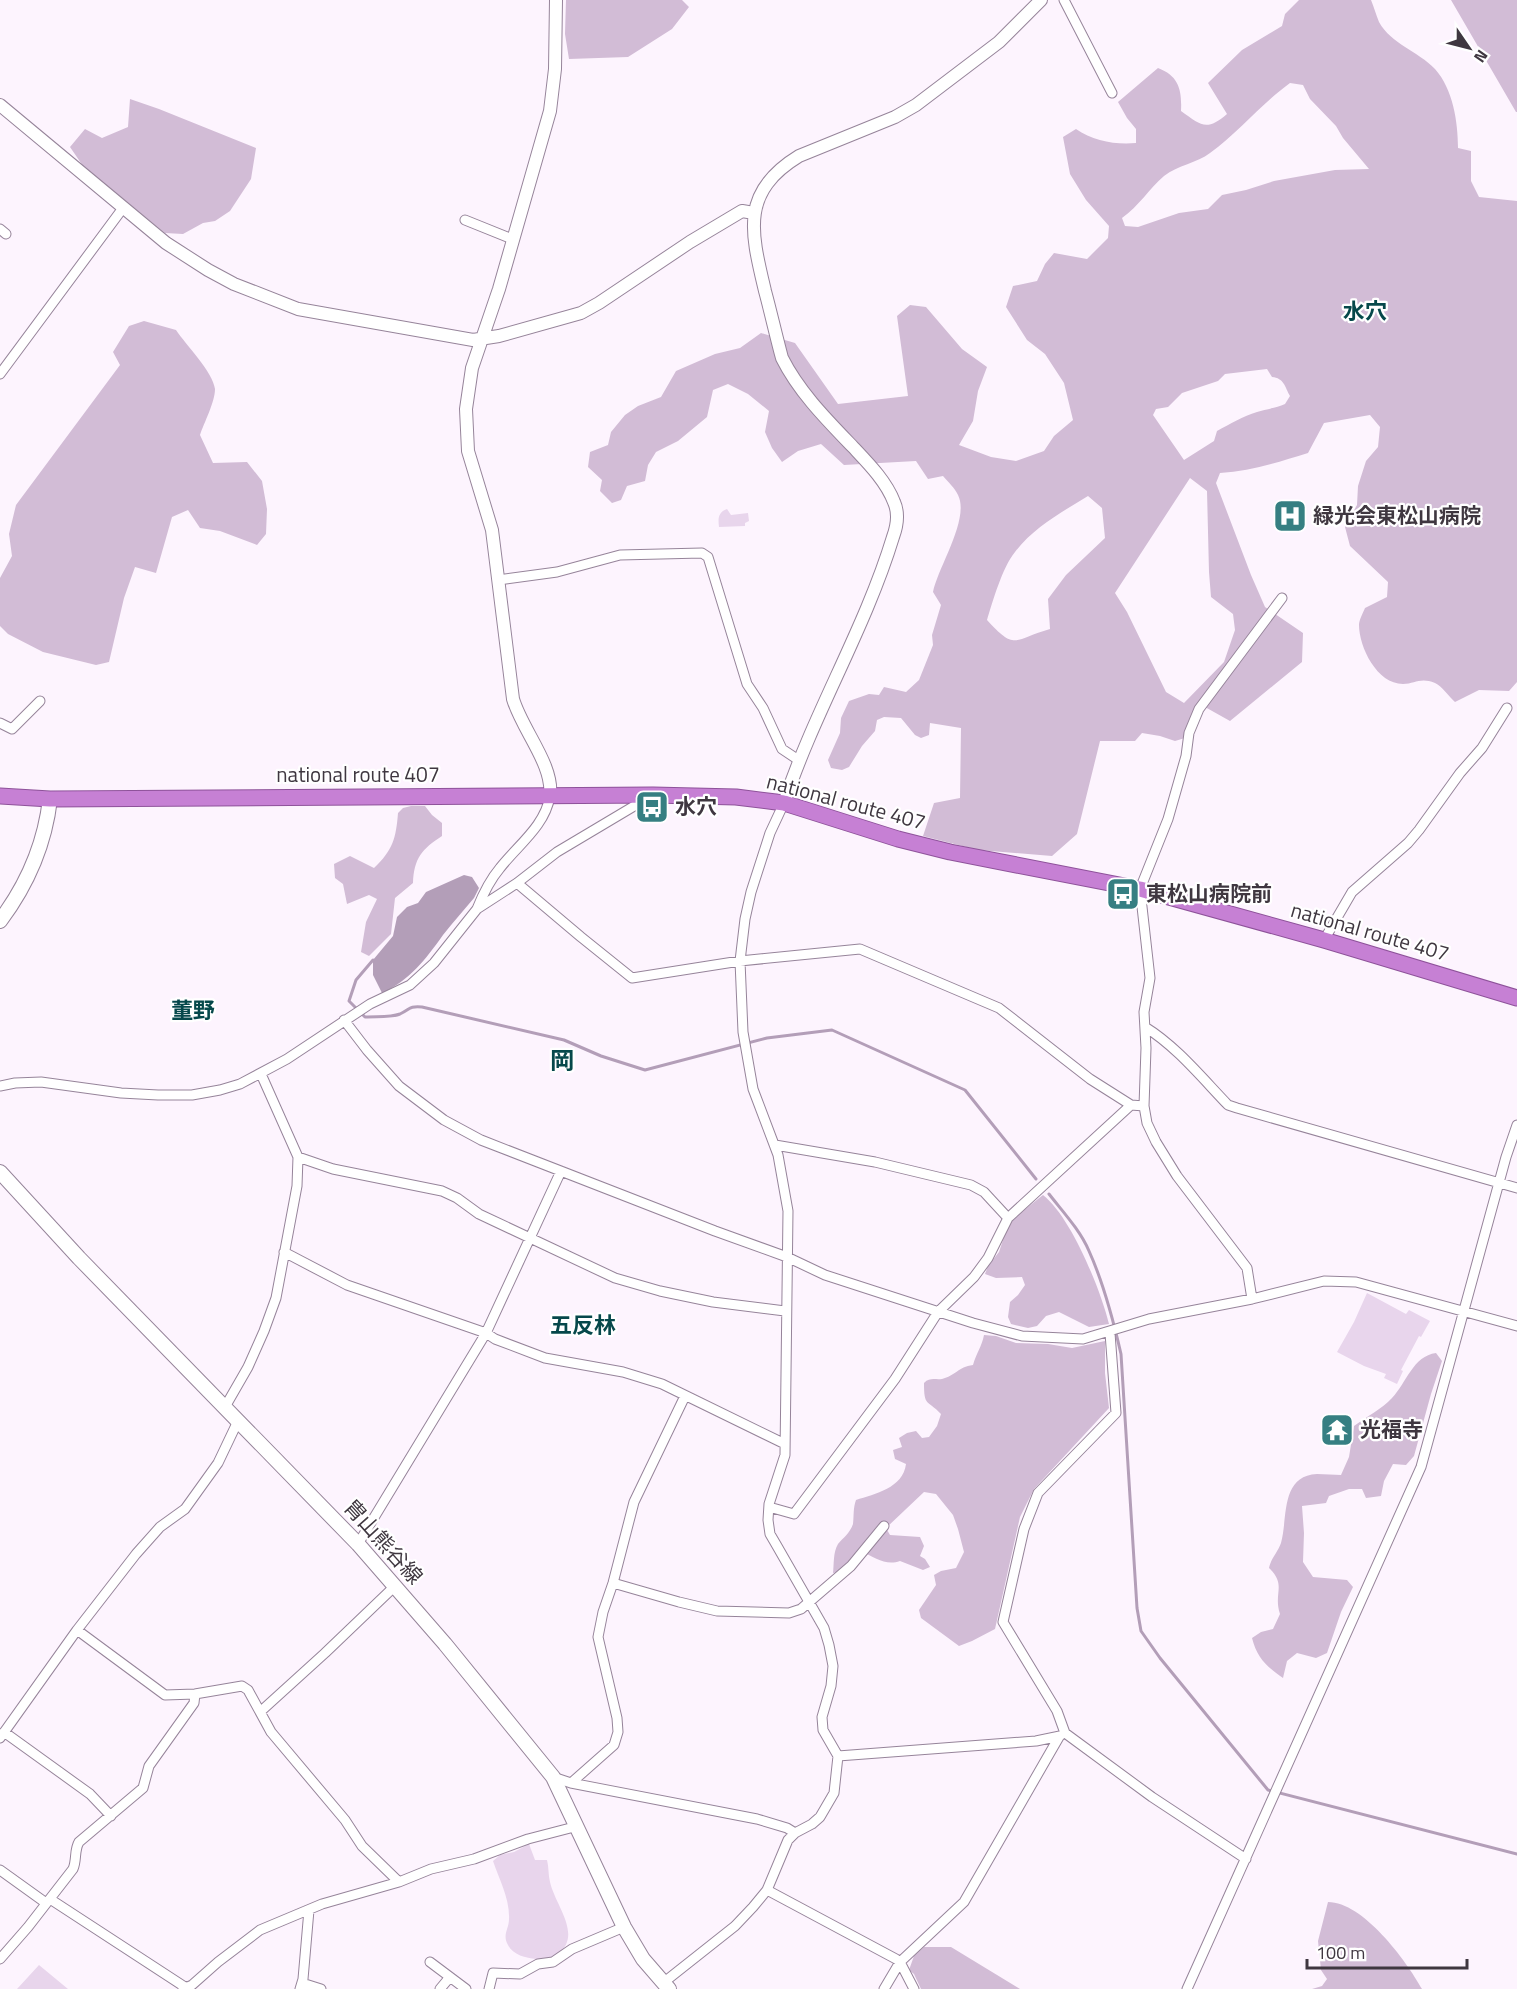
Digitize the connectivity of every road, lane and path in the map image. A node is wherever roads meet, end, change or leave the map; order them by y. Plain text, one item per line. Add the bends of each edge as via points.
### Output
1 (556, 0) edge
2 (1041, 0) edge
3 (1064, 0) edge
4 (1112, 93) dead end
5 (0, 105) edge
6 (123, 208) junction
7 (754, 213) junction
8 (465, 220) dead end
9 (512, 238) junction
10 (481, 340) junction
11 (0, 374) edge
12 (498, 580) junction
13 (1282, 598) dead end
14 (40, 701) dead end
15 (1507, 708) dead end
16 (0, 723) edge
17 (800, 761) junction
18 (653, 795) junction
19 (0, 796) edge
20 (550, 796) junction
21 (50, 799) junction
22 (784, 803) junction
23 (517, 883) junction
24 (1140, 889) junction
25 (477, 909) junction
26 (0, 921) edge
27 (1324, 940) junction
28 (740, 961) junction
29 (1517, 998) edge
30 (344, 1020) junction
31 (1145, 1027) junction
32 (261, 1074) junction
33 (0, 1086) edge
34 (1131, 1105) junction
35 (1144, 1106) junction
36 (1517, 1125) edge
37 (775, 1145) junction
38 (298, 1157) junction
39 (561, 1171) junction
40 (0, 1172) edge
41 (1499, 1182) junction
42 (1517, 1188) edge
43 (1008, 1218) junction
44 (531, 1237) junction
45 (284, 1251) junction
46 (787, 1257) junction
47 (1252, 1299) junction
48 (785, 1311) junction
49 (1464, 1311) junction
50 (938, 1312) junction
51 (1517, 1326) edge
52 (486, 1333) junction
53 (1110, 1333) junction
54 (685, 1396) junction
55 (225, 1407) junction
56 (238, 1421) junction
57 (785, 1444) junction
58 (769, 1506) junction
59 (884, 1526) dead end
60 (358, 1544) junction
61 (614, 1583) junction
62 (395, 1586) junction
63 (809, 1602) junction
64 (77, 1630) junction
65 (195, 1694) junction
66 (260, 1712) junction
67 (2, 1735) edge
68 (1062, 1735) junction
69 (838, 1756) junction
70 (553, 1777) junction
71 (571, 1783) junction
72 (111, 1815) junction
73 (578, 1826) junction
74 (795, 1833) junction
75 (1246, 1859) junction
76 (0, 1870) edge
77 (399, 1882) junction
78 (767, 1890) junction
79 (48, 1901) junction
80 (309, 1910) junction
81 (624, 1927) junction
82 (0, 1959) edge
83 (430, 1962) dead end
84 (900, 1962) junction
85 (450, 1977) junction
86 (301, 1986) edge
87 (666, 1986) edge
88 (185, 1988) edge
89 (321, 1989) edge
90 (440, 1989) edge
91 (466, 1989) edge
92 (489, 1989) edge
93 (884, 1989) edge
94 (915, 1989) edge
95 (1187, 1989) edge

1 - 9 street via 550,111
2 - 7 street via 999,42 916,105 785,164 764,188
3 - 4 street
5 - 6 street
6 - 10 street via 208,270 263,297 298,309
6 - 11 street
7 - 10 street via 742,211 580,313
7 - 17 street via 755,247 782,358 816,407 868,463 891,496 897,516 894,537 865,611
8 - 9 street
9 - 10 street
10 - 12 street via 468,386 466,427 468,451 492,530
12 - 17 street via 557,572 620,555 705,554 747,684 782,749
12 - 20 street via 513,699 549,775
13 - 24 street via 1199,709 1189,733 1168,819
14 - 16 street via 12,729
15 - 27 street via 1482,748 1419,830 1352,892
17 - 22 street
18 - 20 highway, national route 407
18 - 22 highway, national route 407 via 736,796
18 - 23 street via 557,852
19 - 21 highway, national route 407
20 - 21 highway, national route 407
20 - 25 street via 539,824 489,882
21 - 26 main road via 46,832 38,854
22 - 24 highway, national route 407 via 950,852
22 - 28 street via 751,892
23 - 25 street
23 - 28 street via 632,978
24 - 27 highway, national route 407
24 - 31 street via 1150,978
25 - 30 street via 426,972 410,985
27 - 29 highway, national route 407
28 - 34 street via 861,949 999,1008 1090,1079
28 - 37 street via 743,1032 752,1082
30 - 32 street
30 - 39 street via 388,1074 430,1111 481,1140
31 - 35 street
31 - 41 street via 1228,1105
32 - 33 street via 240,1084 192,1095 121,1093 41,1082
32 - 38 street
34 - 35 street
34 - 43 street
35 - 47 street via 1147,1122 1166,1159 1247,1268
36 - 41 street
37 - 43 street via 875,1162 971,1185 984,1192
37 - 46 street via 788,1210
38 - 44 street via 333,1169 442,1191 479,1214
38 - 45 street via 297,1186
39 - 44 street
39 - 46 street
40 - 55 main road, 胄山熊谷線
41 - 42 street
41 - 49 street
43 - 50 street via 974,1277
44 - 48 street via 615,1278 713,1302
44 - 52 street
45 - 52 street via 347,1285
45 - 55 street via 276,1298 264,1331
46 - 48 street
46 - 50 street via 825,1275
47 - 49 street via 1324,1281 1356,1282
47 - 53 street via 1149,1319
48 - 57 street
49 - 51 street
49 - 75 street via 1421,1467
50 - 53 street via 1023,1336 1083,1340
50 - 58 street via 895,1379 795,1514
52 - 54 street via 545,1358 623,1372
52 - 60 street
53 - 68 street via 1116,1413 1038,1493 1024,1529 1003,1622 1057,1710
54 - 57 street
54 - 61 street via 639,1490
55 - 56 main road, 胄山熊谷線
56 - 60 main road, 胄山熊谷線
56 - 64 street via 219,1462 185,1509 160,1527
57 - 58 street
58 - 63 street via 770,1533
59 - 63 street via 851,1566
60 - 62 main road, 胄山熊谷線
61 - 63 street via 717,1611 789,1614
61 - 71 street via 598,1637 618,1732 614,1745
62 - 66 street
62 - 70 main road, 胄山熊谷線
63 - 69 street via 824,1628 833,1666 822,1717 824,1730
64 - 65 street via 165,1695
64 - 67 street
65 - 66 street via 242,1686
65 - 72 street via 194,1703 149,1766 143,1788
66 - 77 street via 271,1732 362,1846
67 - 72 street via 90,1794
68 - 69 street
68 - 75 street
68 - 84 street via 964,1902
69 - 74 street via 834,1793 820,1816
70 - 71 street
70 - 73 main road, 胄山熊谷線
71 - 74 street via 757,1819
72 - 79 street via 77,1844 73,1869
73 - 77 street via 430,1869
73 - 81 main road, 胄山熊谷線
74 - 78 street via 788,1840
75 - 95 street
76 - 79 street
77 - 80 street
78 - 84 street
78 - 87 street via 735,1926
79 - 82 street
79 - 88 street
80 - 86 street
80 - 88 street via 260,1930
81 - 87 main road, 胄山熊谷線 via 643,1959
81 - 92 street via 572,1948 554,1962 538,1964 520,1974 493,1973
83 - 85 street
84 - 93 street
84 - 94 street
85 - 90 street
85 - 91 street
86 - 89 street

